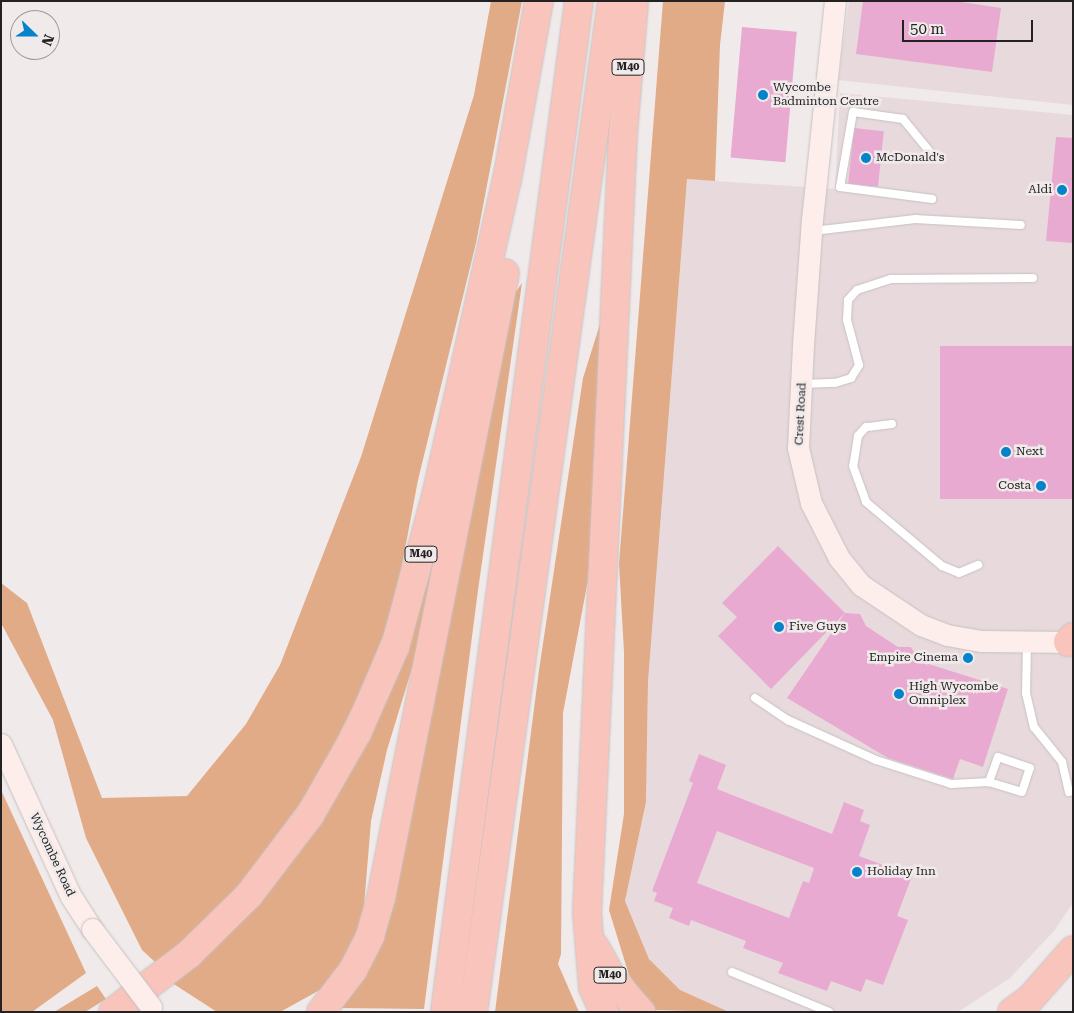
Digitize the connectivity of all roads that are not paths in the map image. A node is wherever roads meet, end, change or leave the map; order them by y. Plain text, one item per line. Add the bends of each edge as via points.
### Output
1 (539, 1) edge
2 (555, 1) edge
3 (579, 1) edge
4 (612, 1) edge
5 (634, 1) edge
6 (829, 1) edge
7 (835, 2) edge
8 (930, 152) dead end
9 (932, 199) dead end
10 (1021, 225) dead end
11 (811, 231) junction
12 (1033, 278) dead end
13 (802, 384) junction
14 (892, 424) dead end
15 (978, 565) dead end
16 (1071, 640) edge
17 (1027, 643) junction
18 (756, 698) dead end
19 (1, 744) edge
20 (989, 782) junction
21 (1069, 792) dead end
22 (588, 932) junction
23 (1073, 950) edge
24 (732, 972) dead end
25 (154, 1010) edge
26 (113, 1012) edge
27 (321, 1012) edge
28 (446, 1012) edge
29 (473, 1012) edge
30 (604, 1012) edge
31 (641, 1012) edge
32 (829, 1012) edge
33 (1012, 1012) edge

1 - 26 highway, M40 via 507,180 446,454 395,647 357,733 310,815 249,895 189,954
2 - 27 highway, M40 via 523,181 380,898 370,936 353,970
3 - 28 highway
4 - 29 highway, M40
5 - 22 highway, M40 via 622,143
6 - 7 lane
7 - 11 street, Crest Road
8 - 9 lane via 903,119 852,112 840,187
10 - 11 lane via 915,219
11 - 13 street, Crest Road
12 - 13 lane via 891,280 857,290 848,300 847,320 858,365 850,378 836,383
13 - 17 street, Crest Road via 798,448 811,503 839,558 861,585 921,625 948,635
14 - 15 lane via 866,427 858,436 853,466 866,502 942,566 959,573
16 - 17 street, Crest Road
17 - 21 lane via 1026,693 1034,727 1062,762
18 - 20 lane via 788,720 876,760 950,784
19 - 25 street, Wycombe Road, bridge via 70,895
20 - 20 lane via 1022,792 1030,768 998,757
22 - 30 highway, M40 via 594,987
22 - 31 highway, M40 via 613,980
23 - 33 highway via 1030,999
24 - 32 lane

